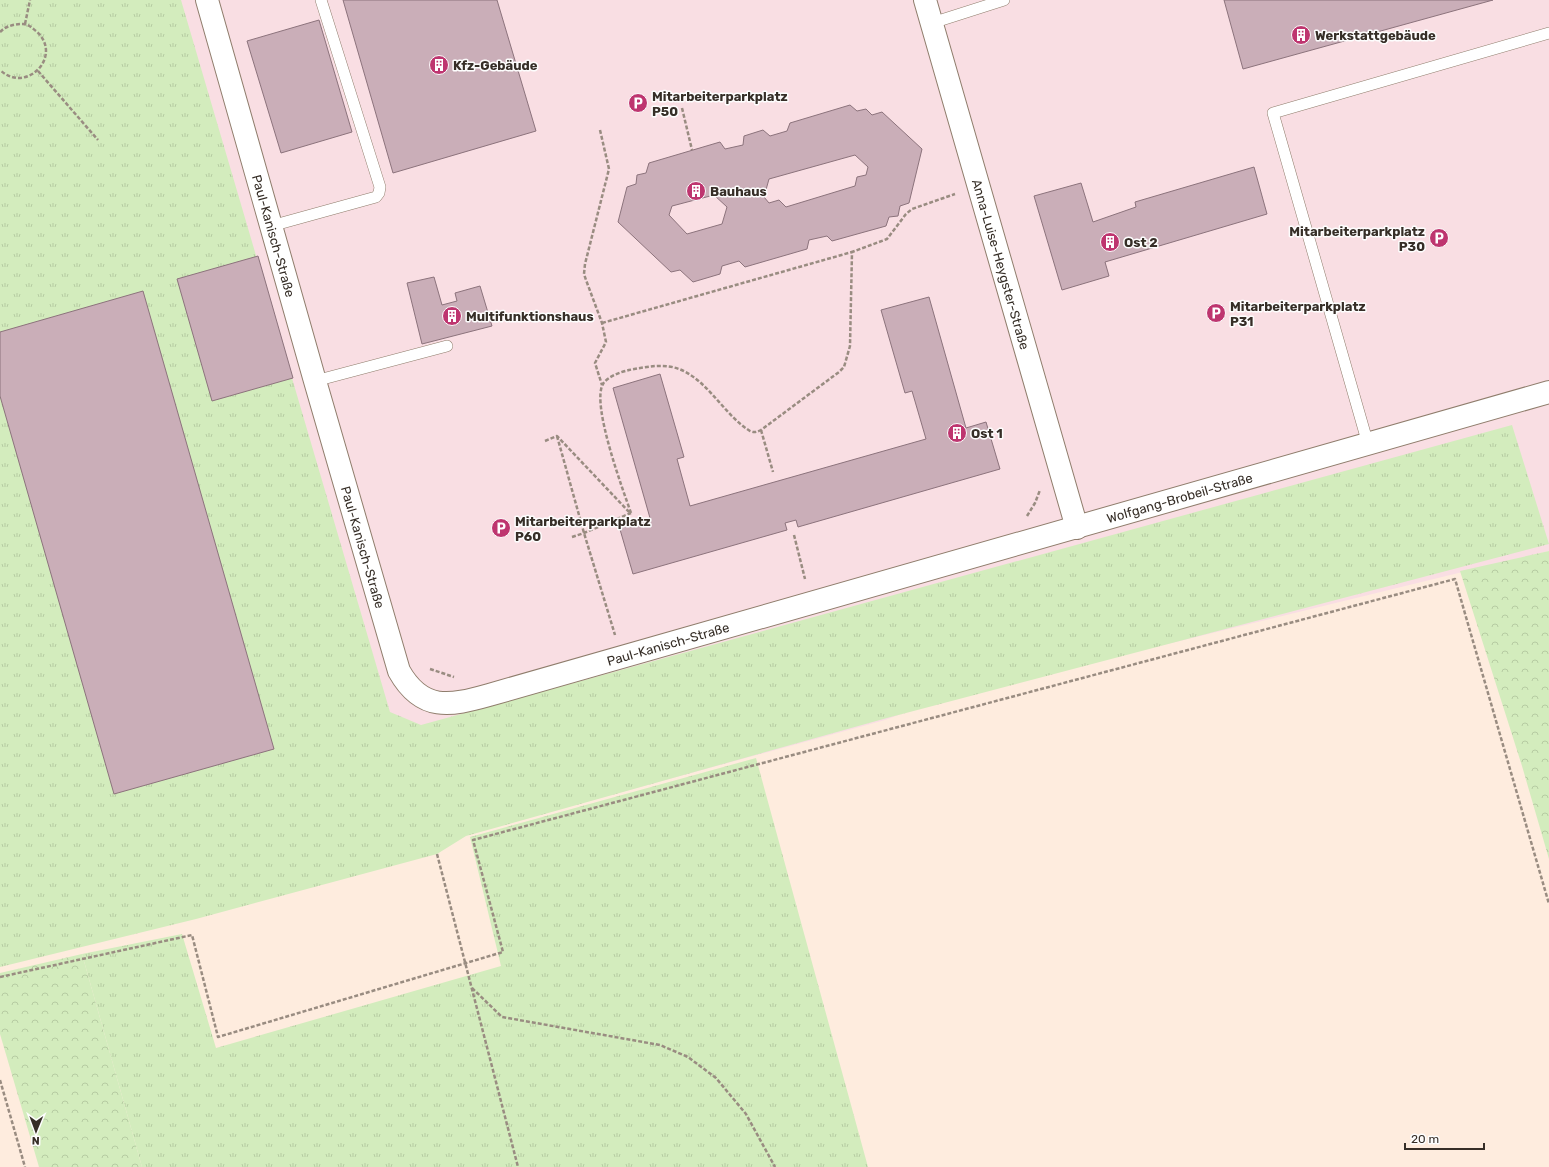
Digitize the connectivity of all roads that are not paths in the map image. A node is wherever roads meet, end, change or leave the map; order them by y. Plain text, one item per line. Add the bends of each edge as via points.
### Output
1 (207, 0) edge
2 (321, 0) edge
3 (925, 0) edge
4 (1004, 0) edge
5 (932, 23) junction
6 (1549, 33) edge
7 (271, 226) junction
8 (447, 346) dead end
9 (315, 381) junction
10 (1549, 392) edge
11 (1368, 444) junction
12 (1077, 528) junction
13 (811, 604) joint

1 - 7 street, Paul-Kanisch-Straße
2 - 7 lane via 380,187 379,193 376,197
3 - 5 street, Anna-Luise-Heygster-Straße
4 - 5 lane
5 - 12 street, Anna-Luise-Heygster-Straße
6 - 11 lane via 1273,113
7 - 9 street, Paul-Kanisch-Straße
8 - 9 lane
9 - 13 street, Paul-Kanisch-Straße via 400,672 409,687 423,698 440,703 464,702
10 - 11 street, Wolfgang-Brobeil-Straße
11 - 12 street, Wolfgang-Brobeil-Straße
12 - 13 street, Wolfgang-Brobeil-Straße

